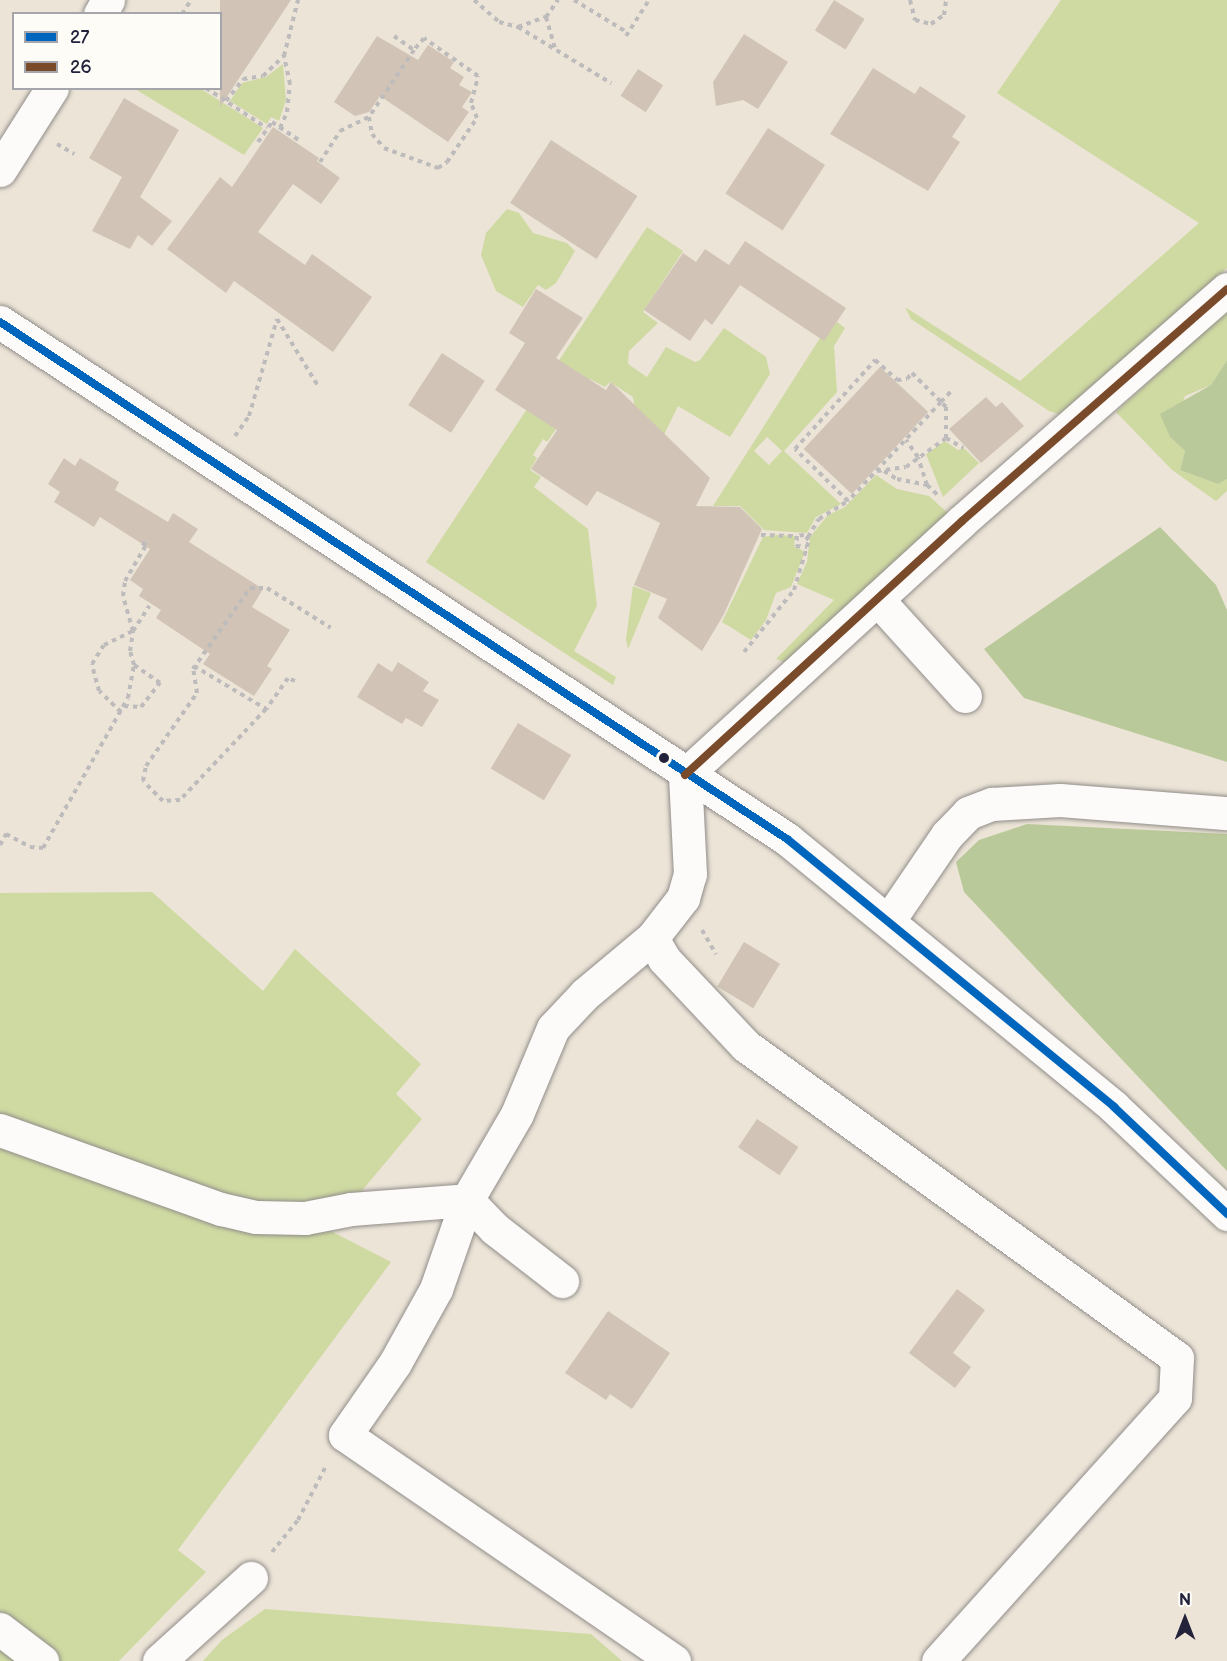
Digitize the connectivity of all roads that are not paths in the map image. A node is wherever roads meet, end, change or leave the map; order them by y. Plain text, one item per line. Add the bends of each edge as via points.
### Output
1 (51, 90) edge
2 (0, 170) edge
3 (1227, 289) edge
4 (0, 322) edge
5 (877, 599) junction
6 (965, 696) dead end
7 (685, 775) junction
8 (1227, 813) edge
9 (889, 920) junction
10 (652, 938) junction
11 (0, 1130) edge
12 (466, 1200) junction
13 (1227, 1214) edge
14 (562, 1281) dead end
15 (251, 1578) road end
16 (0, 1629) edge
17 (42, 1661) edge
18 (159, 1661) edge
19 (674, 1661) edge
20 (938, 1661) edge

1 - 2 street
3 - 5 street
4 - 7 street
5 - 6 street
5 - 7 street
7 - 9 street via 787,839
7 - 10 street via 690,874 683,898
8 - 9 street via 1060,800 992,804 968,813 947,835
9 - 13 street via 1160,1147
10 - 12 street via 585,994 553,1028 517,1114
10 - 20 street via 664,959 746,1046 1177,1358 1175,1398
11 - 12 street via 210,1205 256,1217 305,1218 351,1209
12 - 14 street via 495,1229
12 - 19 street via 436,1289 395,1364 345,1435
15 - 18 street
16 - 17 street

